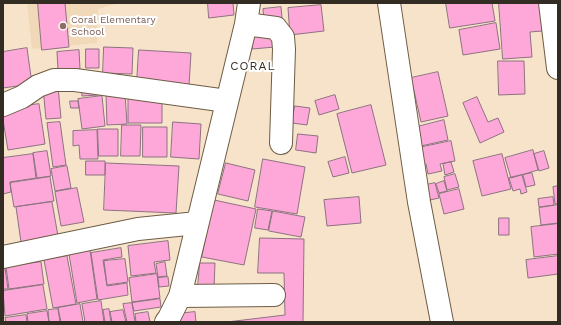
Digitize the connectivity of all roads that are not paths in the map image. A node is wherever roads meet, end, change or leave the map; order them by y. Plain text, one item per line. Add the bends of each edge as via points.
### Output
1 (249, 3) edge
2 (389, 3) edge
3 (550, 3) edge
4 (246, 24) junction
5 (558, 68) edge
6 (227, 101) junction
7 (3, 105) edge
8 (281, 143) dead end
9 (197, 223) junction
10 (3, 257) edge
11 (274, 295) dead end
12 (180, 296) junction
13 (166, 322) edge
14 (442, 322) edge

1 - 4 street
2 - 14 street via 420,202
3 - 5 street
4 - 6 street
4 - 8 street via 276,28 283,37
6 - 7 street via 75,80 54,80
6 - 9 street
9 - 10 street via 138,229
9 - 12 street
11 - 12 street
12 - 13 street

